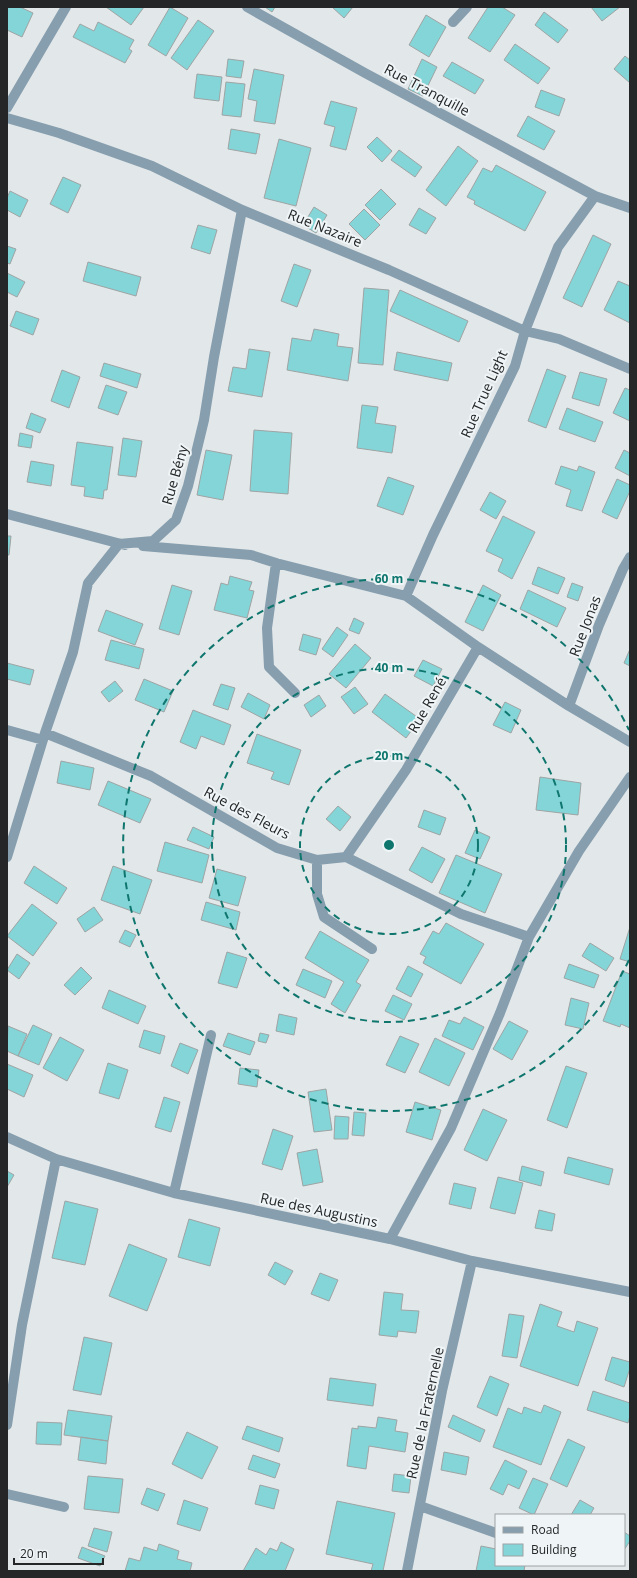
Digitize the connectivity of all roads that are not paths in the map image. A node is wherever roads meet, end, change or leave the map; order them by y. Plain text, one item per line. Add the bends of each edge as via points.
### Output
1 (248, 7) edge
2 (467, 7) edge
3 (61, 8) edge
4 (453, 22) dead end
5 (7, 108) edge
6 (7, 118) edge
7 (595, 196) junction
8 (630, 208) edge
9 (242, 210) junction
10 (525, 331) junction
11 (630, 369) edge
12 (7, 514) edge
13 (119, 544) junction
14 (630, 557) edge
15 (276, 563) junction
16 (406, 596) junction
17 (478, 647) junction
18 (295, 693) dead end
19 (569, 706) junction
20 (7, 730) edge
21 (44, 736) junction
22 (630, 742) edge
23 (630, 777) edge
24 (7, 854) edge
25 (346, 857) junction
26 (317, 860) junction
27 (529, 937) junction
28 (372, 949) dead end
29 (211, 1035) dead end
30 (7, 1137) edge
31 (56, 1159) junction
32 (174, 1193) junction
33 (390, 1239) junction
34 (472, 1261) junction
35 (630, 1292) edge
36 (7, 1425) edge
37 (7, 1494) edge
38 (420, 1506) junction
39 (64, 1507) dead end
40 (495, 1533) edge
41 (407, 1571) edge

1 - 7 street, Rue Tranquille
2 - 4 street
3 - 5 street
6 - 9 street, Rue Nazaire via 59,133 152,166
7 - 8 street
7 - 10 street, Rue True Light via 558,247
9 - 10 street, Rue Nazaire via 389,270
9 - 13 street, Rue Bény via 204,420 188,486 176,520 153,541
10 - 11 street, Rue Nazaire via 559,339
10 - 16 street, Rue True Light via 515,366
12 - 13 street
13 - 15 street via 251,555
13 - 21 street via 88,584 73,652
14 - 19 street, Rue Jonas via 599,625
15 - 16 street
15 - 18 street via 267,628 269,667
16 - 17 street
17 - 19 street
17 - 25 street, Rue René via 406,770
19 - 22 street
20 - 21 street, Rue des Fleurs
21 - 24 street
21 - 26 street, Rue des Fleurs via 151,776 277,848
23 - 27 street via 579,851
25 - 26 street, Rue des Fleurs
25 - 27 street via 461,914
26 - 28 street via 316,894 324,917
27 - 33 street via 451,1128
29 - 32 street
30 - 31 street, Rue des Augustins
31 - 32 street, Rue des Augustins
31 - 36 street via 22,1325
32 - 33 street, Rue des Augustins
33 - 34 street, Rue des Augustins
34 - 35 street, Rue des Augustins
34 - 38 street, Rue de la Fraternelle via 442,1391
37 - 39 street
38 - 40 street
38 - 41 street, Rue de la Fraternelle

